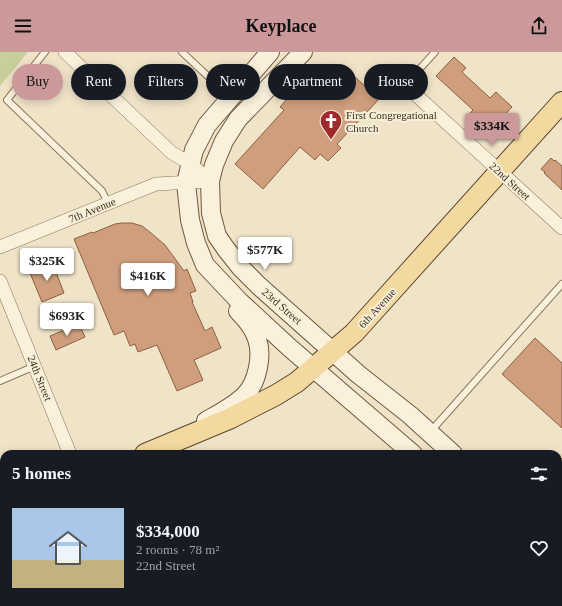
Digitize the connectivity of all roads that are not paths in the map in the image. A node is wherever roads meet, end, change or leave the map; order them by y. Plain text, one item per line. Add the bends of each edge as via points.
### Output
1 (45, 52) edge
2 (65, 52) edge
3 (182, 52) edge
4 (270, 52) edge
5 (303, 52) edge
6 (435, 52) edge
7 (259, 64) edge
8 (424, 64) edge
9 (206, 74) edge
10 (228, 100) edge
11 (421, 100) edge
12 (562, 102) edge
13 (191, 164) junction
14 (499, 171) junction
15 (210, 181) junction
16 (186, 183) junction
17 (108, 203) junction
18 (562, 228) edge
19 (0, 247) edge
20 (205, 265) junction
21 (0, 281) edge
22 (562, 284) edge
23 (333, 351) junction
24 (35, 366) junction
25 (314, 367) junction
26 (0, 381) edge
27 (429, 433) junction
28 (68, 450) edge
29 (154, 450) edge
30 (154, 450) edge
31 (407, 450) edge
32 (448, 450) edge

1 - 17 lane via 7,100 102,191
2 - 13 street via 172,153
3 - 9 lane
4 - 7 main road
5 - 15 main road via 238,119 224,140
6 - 8 lane
10 - 13 main road via 207,125 194,150
11 - 14 street, 22nd Street
12 - 14 main road, 6th Avenue
13 - 15 street
13 - 16 main road
14 - 18 street, 22nd Street
14 - 23 main road, 6th Avenue via 354,333
15 - 16 street, 7th Avenue
15 - 23 main road, 23rd Street via 211,213 217,236 226,249 259,286
16 - 17 street, 7th Avenue via 156,184
16 - 20 main road via 190,220
17 - 19 street, 7th Avenue
20 - 25 main road via 239,301
20 - 29 main road via 220,292 244,317 257,339 259,355 254,381 246,394 235,404
21 - 24 street, 24th Street
22 - 27 lane
23 - 25 main road, 6th Avenue
23 - 27 main road, 23rd Street
24 - 26 lane
24 - 28 street, 24th Street
25 - 30 main road, 6th Avenue via 297,382 254,407
25 - 31 main road
27 - 32 main road, 23rd Street

